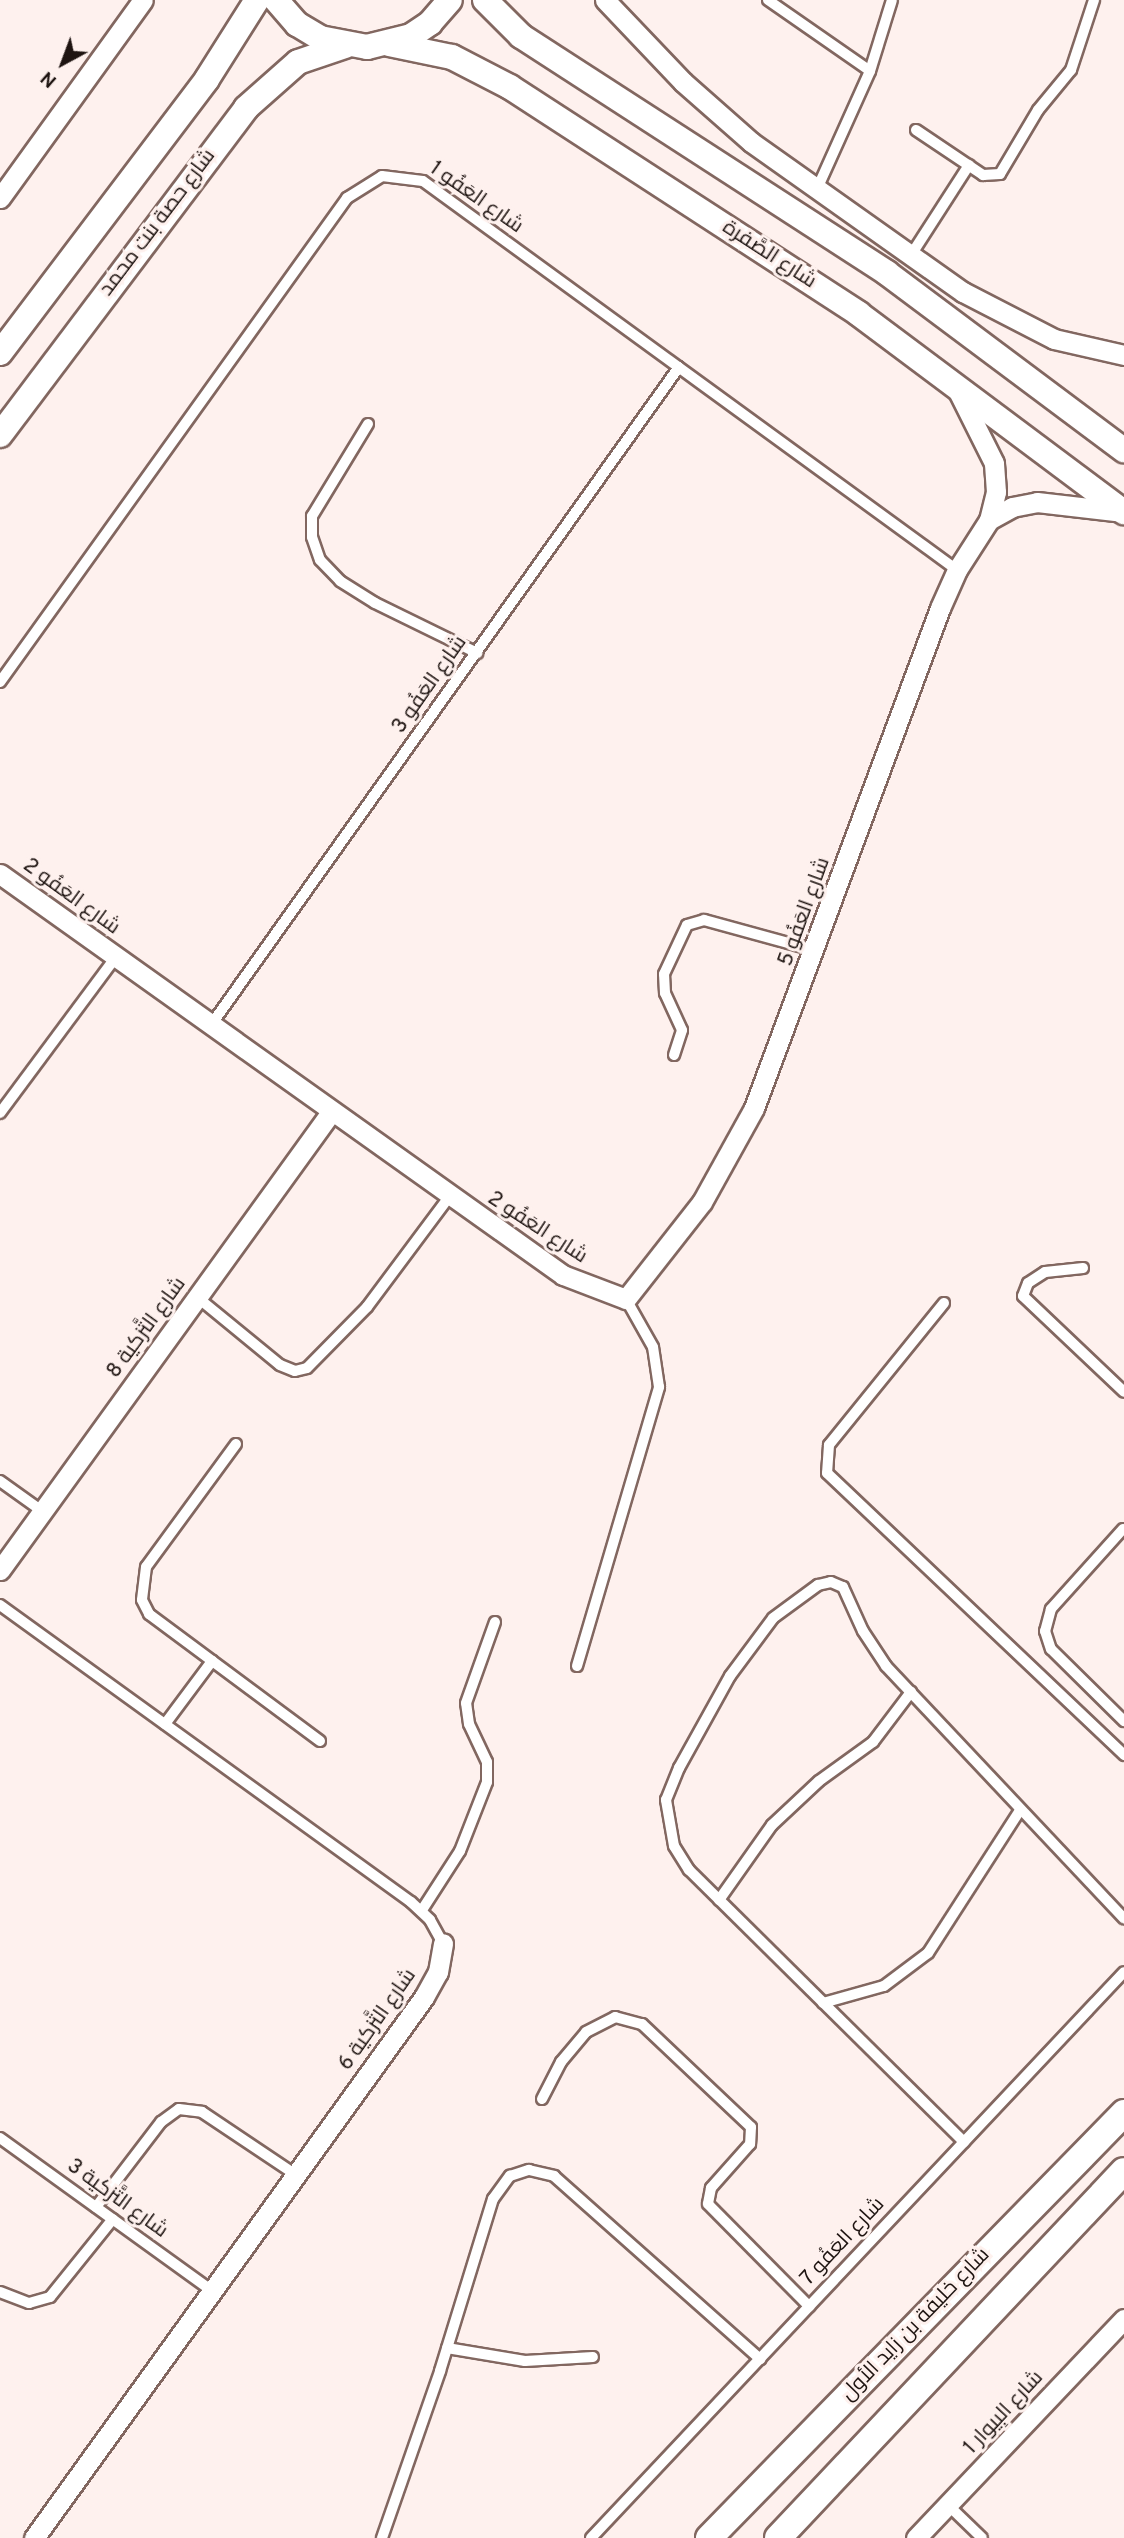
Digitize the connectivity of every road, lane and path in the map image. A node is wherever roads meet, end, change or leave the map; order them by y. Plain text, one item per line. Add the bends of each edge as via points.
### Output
1 (143, 0) edge
2 (257, 0) edge
3 (276, 0) edge
4 (450, 0) edge
5 (485, 0) edge
6 (605, 0) edge
7 (768, 0) edge
8 (892, 0) edge
9 (1094, 0) edge
10 (389, 44) junction
11 (345, 46) junction
12 (870, 71) junction
13 (916, 130) dead end
14 (969, 165) junction
15 (817, 189) junction
16 (0, 198) edge
17 (911, 255) junction
18 (0, 353) edge
19 (1124, 355) edge
20 (679, 368) junction
21 (955, 383) junction
22 (368, 424) dead end
23 (0, 435) edge
24 (1121, 444) edge
25 (1124, 512) edge
26 (989, 520) junction
27 (957, 570) junction
28 (477, 653) junction
29 (0, 682) edge
30 (0, 874) edge
31 (815, 950) junction
32 (116, 957) junction
33 (211, 1026) junction
34 (674, 1055) dead end
35 (331, 1112) junction
36 (0, 1113) edge
37 (449, 1197) junction
38 (1083, 1268) dead end
39 (197, 1297) junction
40 (626, 1299) junction
41 (944, 1303) dead end
42 (1124, 1392) edge
43 (236, 1444) dead end
44 (0, 1481) edge
45 (42, 1511) junction
46 (1123, 1529) edge
47 (0, 1570) edge
48 (0, 1605) edge
49 (495, 1622) dead end
50 (212, 1661) junction
51 (577, 1666) dead end
52 (911, 1692) junction
53 (1124, 1721) edge
54 (164, 1724) junction
55 (320, 1741) dead end
56 (1124, 1755) edge
57 (1020, 1810) junction
58 (719, 1899) junction
59 (422, 1910) junction
60 (1124, 1919) edge
61 (443, 1943) joint
62 (1124, 1972) edge
63 (823, 2003) junction
64 (542, 2099) dead end
65 (1124, 2113) edge
66 (0, 2138) edge
67 (964, 2142) junction
68 (1124, 2171) edge
69 (296, 2175) junction
70 (96, 2207) junction
71 (113, 2219) junction
72 (0, 2291) edge
73 (212, 2291) junction
74 (809, 2306) junction
75 (1124, 2319) edge
76 (447, 2348) junction
77 (593, 2357) dead end
78 (760, 2359) junction
79 (948, 2505) junction
80 (34, 2538) edge
81 (382, 2538) edge
82 (591, 2538) edge
83 (709, 2538) edge
84 (778, 2538) edge
85 (916, 2538) edge
86 (982, 2538) edge

1 - 16 street
2 - 18 street via 214,70
3 - 11 street via 298,24
4 - 10 street via 430,23
5 - 24 street via 521,36 887,273
6 - 15 street via 717,113
7 - 12 lane
8 - 12 lane
9 - 14 lane via 1070,70 1038,110 1004,170 989,176
10 - 11 street
10 - 21 street, شارع الصَّفرة via 432,51 492,76 859,314
11 - 23 street, شارع حصة بنت محمد via 298,62 253,100
12 - 15 lane
13 - 14 lane
14 - 17 lane
15 - 17 street
17 - 19 street via 1022,326 1078,347
20 - 27 lane, شارع العَفُو 1
20 - 28 lane, شارع العَفُو 3
20 - 29 lane, شارع العَفُو 1 via 423,181 396,174 368,180 347,198
21 - 25 street, شارع الصَّفرة
21 - 26 street, شارع العَفُو 5 via 994,463 996,492
22 - 28 lane via 312,516 312,537 320,560 340,581 375,603
25 - 26 street via 1037,502 1012,507
26 - 27 street, شارع العَفُو 5
27 - 31 street, شارع العَفُو 5
28 - 33 lane, شارع العَفُو 3
30 - 32 street, شارع العَفُو 2
31 - 34 lane via 704,920 687,925 664,974 665,993 682,1030
31 - 40 street, شارع العَفُو 5 via 766,1079 734,1147 702,1202
32 - 33 street, شارع العَفُو 2
32 - 36 lane, شارع العَفُو 2
33 - 35 street, شارع العَفُو 2
35 - 37 street, شارع العَفُو 2
35 - 39 street, شارع التَّزكية 8
37 - 39 lane via 367,1307 307,1368 295,1371 280,1365
37 - 40 street, شارع العَفُو 2 via 563,1275
38 - 42 lane via 1045,1272 1028,1283 1023,1296
39 - 45 street, شارع التَّزكية 8
40 - 51 lane via 653,1347 659,1387
41 - 56 lane via 829,1445 827,1473
43 - 50 lane via 146,1567 140,1584 149,1614
44 - 45 lane
45 - 47 street, شارع التَّزكية 8
46 - 53 lane via 1051,1609 1045,1631 1051,1649
48 - 54 lane, شارع التَّزكية 6
49 - 59 lane via 466,1703 469,1724 486,1762 487,1782 460,1851
50 - 54 lane
50 - 55 lane
52 - 57 lane
52 - 58 lane via 873,1742 820,1781 772,1825
52 - 58 lane via 873,1649 847,1592 838,1584 818,1584 773,1618 710,1707 666,1800 669,1831 681,1859
54 - 59 lane, شارع التَّزكية 6
57 - 60 lane
57 - 63 lane via 928,1953 884,1986
58 - 63 lane
59 - 61 lane, شارع التَّزكية 6
61 - 69 street, شارع التَّزكية 6 via 432,1985
62 - 67 lane, شارع العَفُو 7
63 - 67 lane
64 - 74 lane via 561,2062 586,2032 615,2017 642,2024 751,2127 750,2144 711,2188 708,2204
65 - 83 main road, شارع خليفة بن زايد الأول
66 - 70 lane, شارع التَّزكية 3
67 - 74 lane, شارع العَفُو 7
68 - 84 main road
69 - 70 lane via 202,2112 180,2109 161,2122
69 - 73 street, شارع التَّزكية 6
70 - 71 lane, شارع التَّزكية 3
71 - 72 lane via 50,2297 29,2303
71 - 73 lane, شارع التَّزكية 3
73 - 80 street, شارع التَّزكية 6
74 - 78 lane, شارع العَفُو 7
75 - 79 street, شارع البِيوار 1
76 - 77 lane via 525,2361
76 - 78 lane via 497,2190 510,2176 529,2170 561,2181
76 - 81 lane
78 - 82 lane, شارع العَفُو 7
79 - 85 street, شارع البِيوار 1
79 - 86 lane

